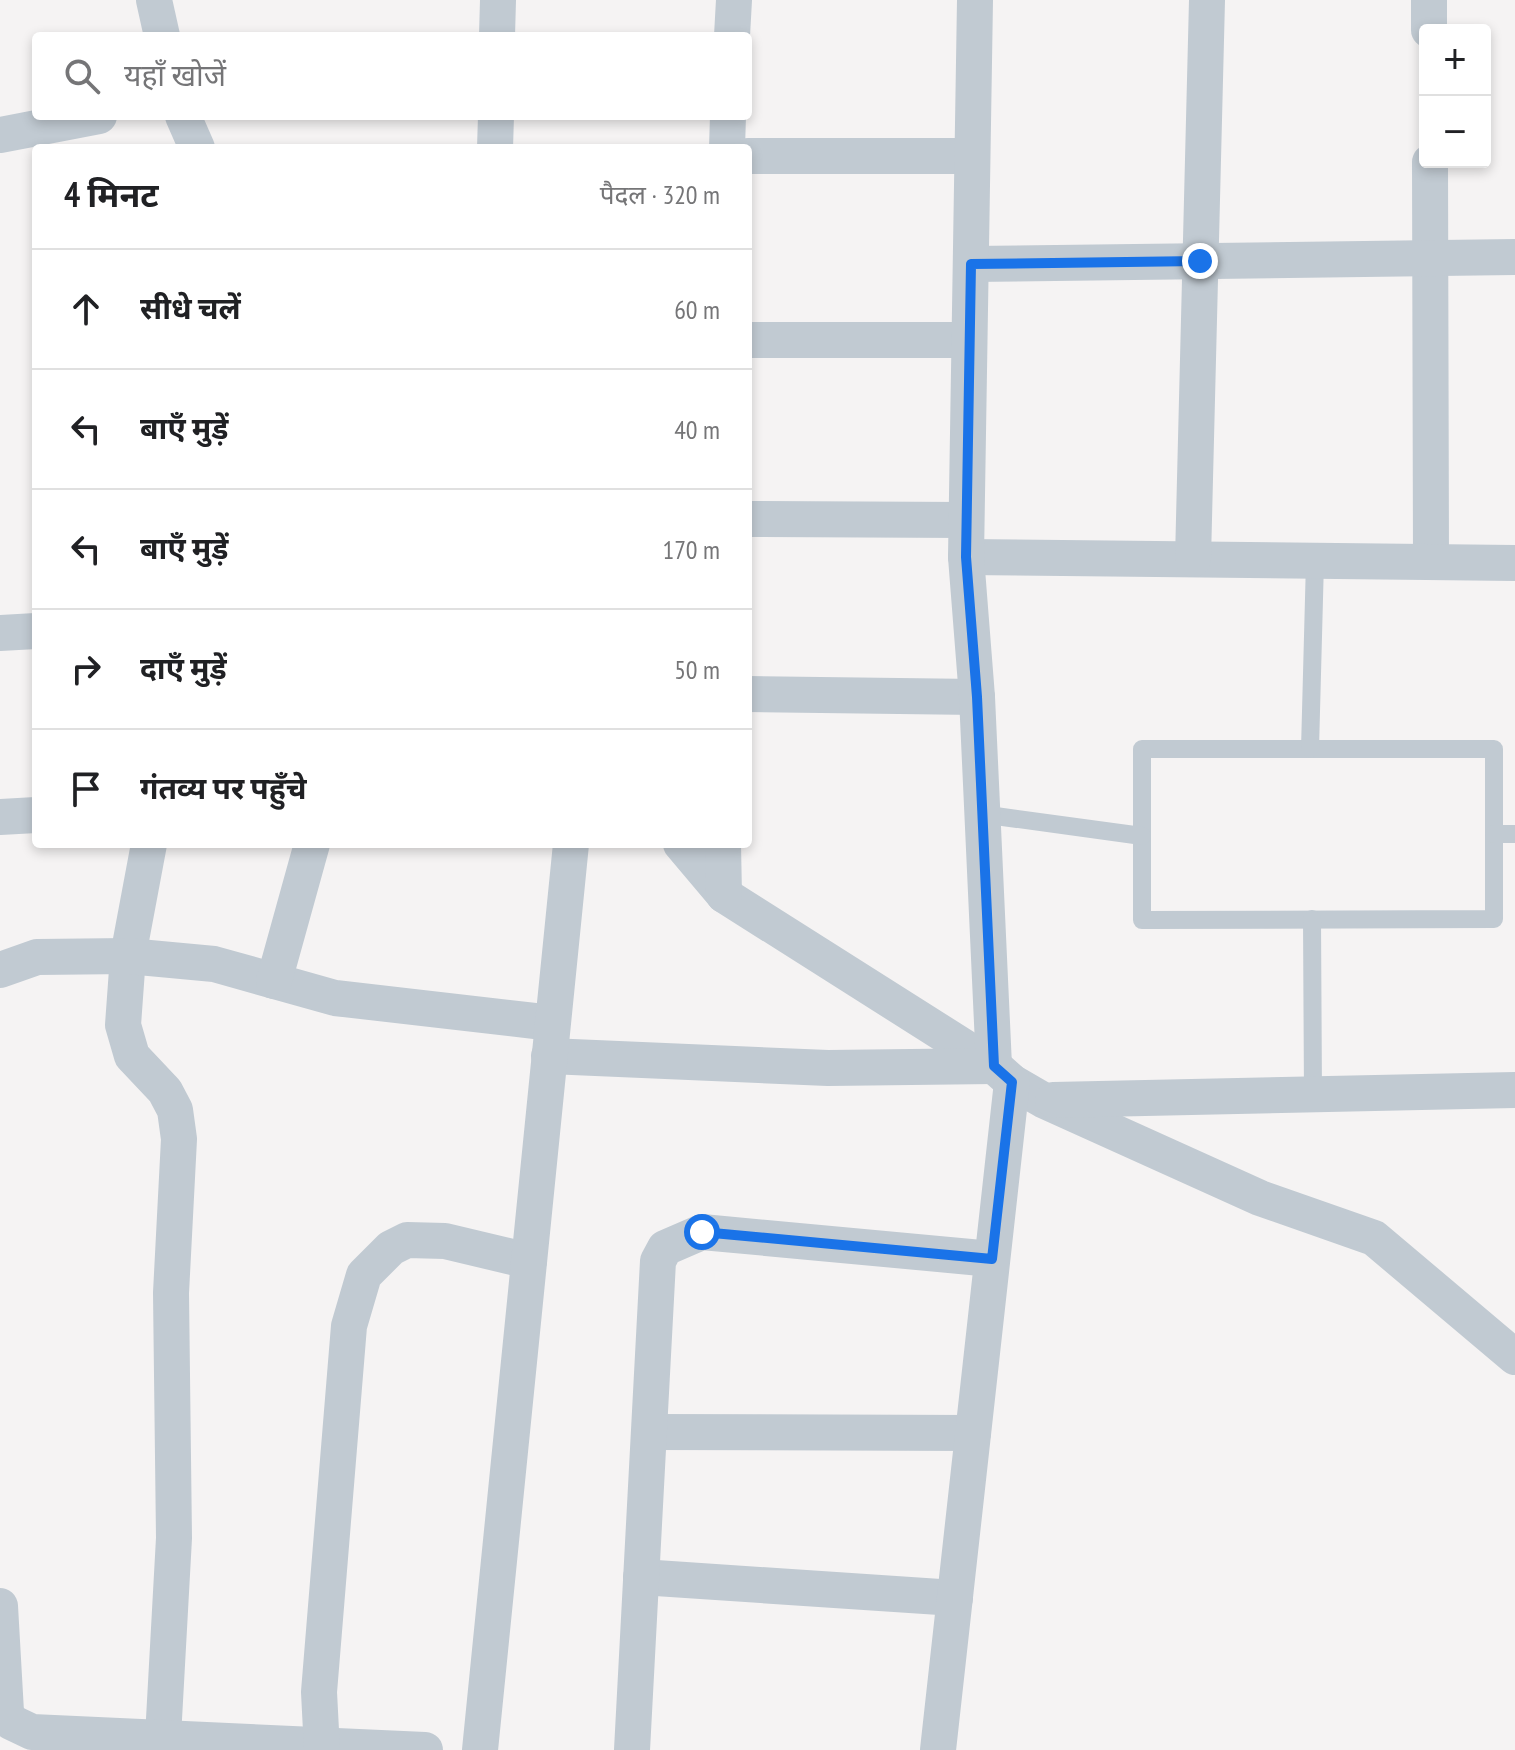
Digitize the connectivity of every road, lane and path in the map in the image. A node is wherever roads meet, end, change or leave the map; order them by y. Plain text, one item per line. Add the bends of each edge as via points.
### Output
1 (154, 0) edge
2 (498, 0) edge
3 (734, 0) edge
4 (975, 0) edge
5 (1207, 0) edge
6 (1429, 0) edge
7 (1429, 24) edge
8 (161, 32) edge
9 (497, 32) edge
10 (732, 32) edge
11 (78, 120) edge
12 (185, 120) edge
13 (496, 120) edge
14 (728, 120) edge
15 (0, 135) edge
16 (195, 144) edge
17 (495, 144) edge
18 (727, 144) edge
19 (752, 156) edge
20 (972, 156) junction
21 (1430, 168) edge
22 (1515, 257) edge
23 (1430, 258) junction
24 (1200, 261) junction
25 (971, 264) junction
26 (752, 340) edge
27 (969, 340) junction
28 (752, 519) edge
29 (966, 520) junction
30 (966, 557) junction
31 (1193, 559) junction
32 (1315, 561) junction
33 (1431, 562) junction
34 (1515, 563) edge
35 (32, 631) edge
36 (0, 633) edge
37 (752, 694) edge
38 (977, 697) junction
39 (1310, 749) junction
40 (981, 814) junction
41 (32, 815) edge
42 (0, 817) edge
43 (1494, 834) junction
44 (1515, 834) edge
45 (1142, 836) junction
46 (148, 848) edge
47 (311, 848) edge
48 (571, 848) edge
49 (684, 848) edge
50 (723, 848) edge
51 (724, 895) junction
52 (1312, 919) junction
53 (128, 956) junction
54 (0, 970) edge
55 (274, 981) junction
56 (551, 1039) junction
57 (1003, 1074) junction
58 (1515, 1090) edge
59 (1313, 1095) junction
60 (1043, 1100) junction
61 (992, 1259) junction
62 (529, 1261) junction
63 (1515, 1357) edge
64 (651, 1432) junction
65 (973, 1433) junction
66 (641, 1577) junction
67 (955, 1598) junction
68 (1, 1620) edge
69 (163, 1737) junction
70 (87, 1742) edge
71 (213, 1745) edge
72 (322, 1748) edge
73 (425, 1750) edge
74 (480, 1750) edge
75 (632, 1750) edge
76 (938, 1750) edge

1 - 8 street
2 - 9 street
3 - 10 street
4 - 20 street
5 - 24 street
6 - 7 street
11 - 15 street
12 - 16 street
13 - 17 street
14 - 18 street
19 - 20 street
20 - 25 street
21 - 23 street
22 - 23 street
23 - 24 street
23 - 33 street
24 - 25 street
24 - 31 street
25 - 27 street
26 - 27 street
27 - 29 street
28 - 29 street
29 - 30 street
30 - 31 street
30 - 38 street
31 - 32 street
32 - 33 street
32 - 39 lane
33 - 34 street
35 - 36 street
37 - 38 street
38 - 40 street
39 - 43 lane via 1494,749
39 - 45 lane via 1142,749
40 - 45 lane
40 - 57 street
41 - 42 street
43 - 44 lane
43 - 52 lane via 1494,919
45 - 52 lane via 1142,920
46 - 53 street
47 - 55 street
48 - 56 street
49 - 51 street
50 - 51 street
51 - 57 street
52 - 59 lane
53 - 54 street via 37,957
53 - 55 street via 214,964
53 - 69 street via 126,1042 132,1056 165,1091 175,1110 179,1139 171,1293 174,1538
55 - 56 street via 335,998
56 - 57 street via 828,1068
56 - 62 street
57 - 60 street
57 - 61 street
58 - 59 street
59 - 60 street
60 - 63 street via 1260,1198 1374,1238
61 - 64 street via 702,1232 665,1248 658,1261
61 - 65 street
62 - 72 street via 445,1241 407,1240 364,1275 348,1342 319,1692
62 - 74 street
64 - 65 street
64 - 66 street
65 - 67 street
66 - 67 street
66 - 75 street
67 - 76 street
68 - 70 street via 6,1712 11,1722 32,1732
69 - 70 street
69 - 71 street
71 - 72 street
72 - 73 street

